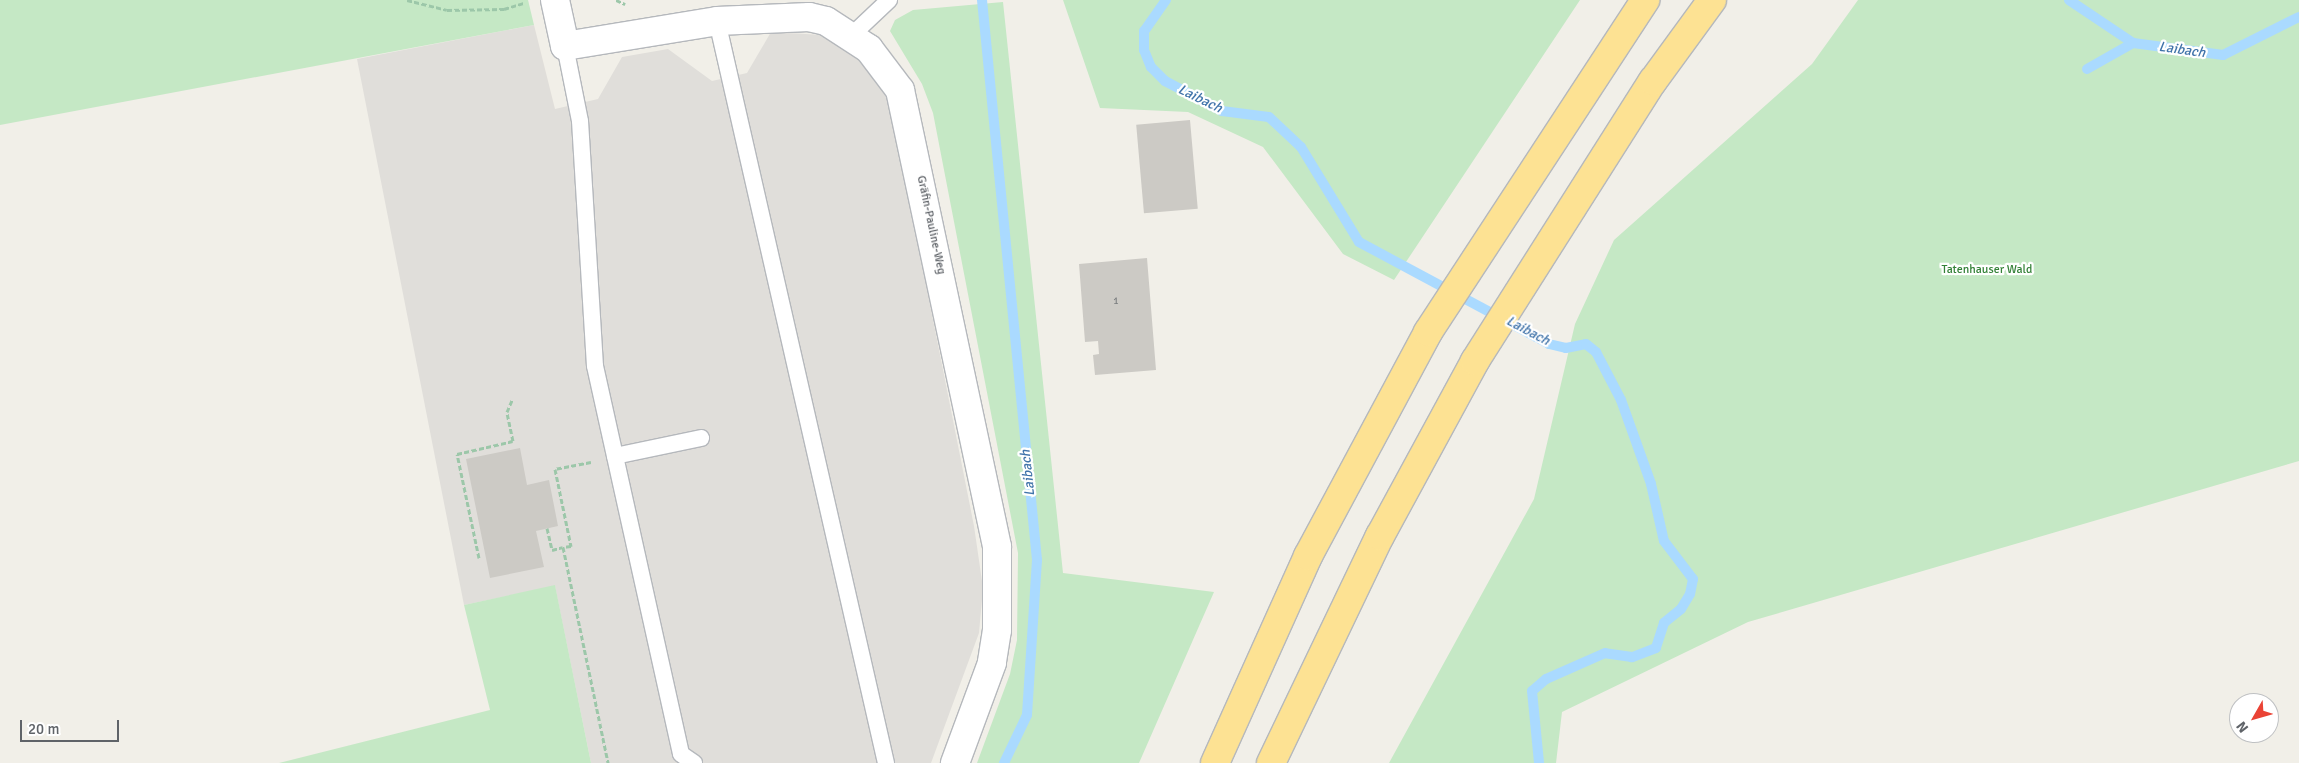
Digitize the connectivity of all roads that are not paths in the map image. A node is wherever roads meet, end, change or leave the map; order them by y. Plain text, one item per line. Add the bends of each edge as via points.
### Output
1 (555, 0) edge
2 (889, 0) edge
3 (1645, 0) edge
4 (1712, 0) edge
5 (717, 20) junction
6 (852, 34) junction
7 (565, 46) junction
8 (701, 438) dead end
9 (615, 456) junction
10 (683, 760) edge
11 (886, 763) edge
12 (955, 763) edge
13 (1215, 763) edge
14 (1271, 763) edge

1 - 7 street
2 - 6 lane
3 - 13 highway via 1485,240 1428,332 1308,556
4 - 14 highway via 1653,82 1475,362 1380,536
5 - 6 street, Gräfin-Pauline-Weg via 809,17
5 - 7 street, Gräfin-Pauline-Weg
5 - 11 lane
6 - 12 street, Gräfin-Pauline-Weg via 884,65 909,118 997,547 997,630 992,663
7 - 9 lane via 580,121 595,366
8 - 9 lane
9 - 10 lane

